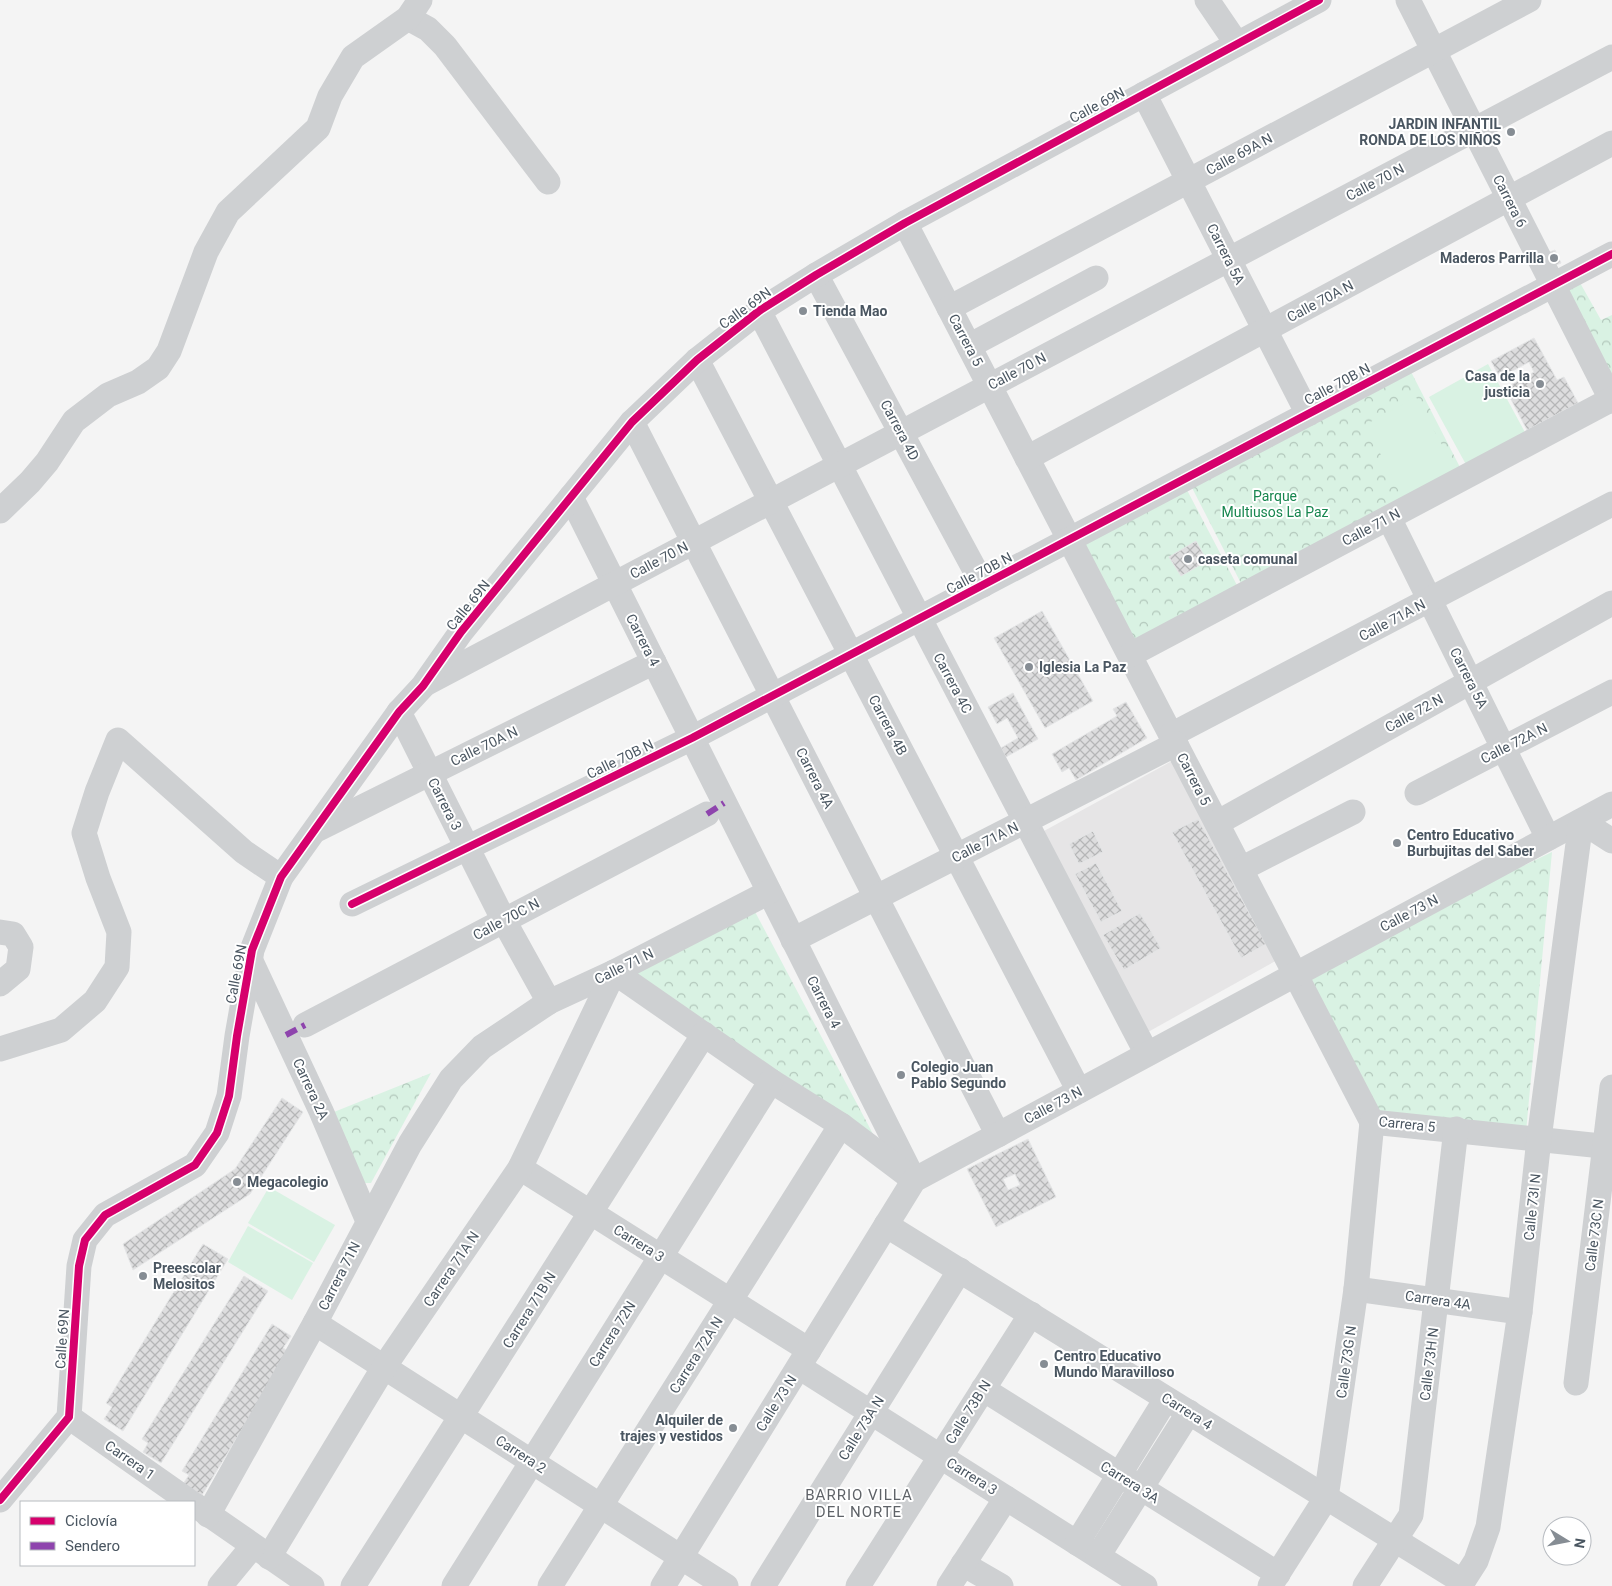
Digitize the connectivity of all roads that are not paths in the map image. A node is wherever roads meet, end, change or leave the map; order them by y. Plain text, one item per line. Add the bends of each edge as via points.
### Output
1 (1207, 0) edge
2 (1318, 0) edge
3 (1408, 0) edge
4 (1529, 0) edge
5 (414, 9) edge
6 (1237, 44) junction
7 (1434, 50) junction
8 (1612, 57) edge
9 (1144, 94) junction
10 (1474, 130) junction
11 (1612, 143) edge
12 (1188, 181) junction
13 (548, 182) dead end
14 (1509, 199) junction
15 (905, 223) junction
16 (1612, 254) edge
17 (1229, 260) junction
18 (816, 275) junction
19 (1096, 278) dead end
20 (1553, 285) junction
21 (949, 308) junction
22 (759, 311) junction
23 (1265, 330) junction
24 (969, 346) junction
25 (697, 360) junction
26 (990, 386) junction
27 (1612, 400) edge
28 (1308, 414) junction
29 (632, 422) junction
30 (902, 432) junction
31 (1027, 458) junction
32 (840, 465) junction
33 (571, 497) junction
34 (771, 501) junction
35 (1612, 504) edge
36 (0, 511) edge
37 (1389, 518) junction
38 (1069, 539) junction
39 (694, 542) junction
40 (614, 584) junction
41 (983, 585) junction
42 (1430, 600) junction
43 (1612, 603) edge
44 (920, 618) junction
45 (851, 654) junction
46 (1130, 655) junction
47 (654, 662) junction
48 (1470, 682) junction
49 (422, 686) junction
50 (1612, 692) edge
51 (773, 696) junction
52 (399, 712) junction
53 (692, 738) junction
54 (1174, 740) junction
55 (1504, 748) junction
56 (430, 773) junction
57 (1417, 793) dead end
58 (1612, 804) edge
59 (1353, 812) dead end
60 (707, 814) dead end
61 (1026, 821) junction
62 (1581, 821) junction
63 (1217, 823) junction
64 (315, 830) junction
65 (1548, 838) junction
66 (1612, 841) edge
67 (467, 848) junction
68 (956, 856) junction
69 (1241, 869) junction
70 (281, 877) junction
71 (769, 892) junction
72 (876, 898) junction
73 (352, 904) dead end
74 (503, 920) junction
75 (0, 932) edge
76 (793, 940) junction
77 (250, 959) junction
78 (614, 972) junction
79 (1296, 974) junction
80 (0, 984) edge
81 (549, 1002) junction
82 (294, 1026) junction
83 (704, 1034) junction
84 (237, 1036) junction
85 (482, 1047) joint
86 (0, 1049) edge
87 (1148, 1054) junction
88 (771, 1081) junction
89 (1612, 1086) edge
90 (1079, 1091) junction
91 (1372, 1122) junction
92 (841, 1125) junction
93 (1456, 1129) junction
94 (998, 1135) junction
95 (1539, 1139) junction
96 (1608, 1147) edge
97 (520, 1168) junction
98 (914, 1180) junction
99 (590, 1213) junction
100 (368, 1221) junction
101 (886, 1225) junction
102 (660, 1257) junction
103 (960, 1270) junction
104 (1356, 1289) junction
105 (1436, 1300) junction
106 (730, 1301) junction
107 (1520, 1312) junction
108 (1031, 1314) junction
109 (315, 1323) junction
110 (804, 1358) junction
111 (384, 1367) junction
112 (1576, 1383) dead end
113 (983, 1389) junction
114 (1166, 1399) junction
115 (870, 1412) junction
116 (1189, 1412) junction
117 (461, 1416) junction
118 (69, 1418) junction
119 (940, 1456) junction
120 (532, 1462) junction
121 (1120, 1475) junction
122 (1141, 1488) junction
123 (1006, 1498) junction
124 (1326, 1498) junction
125 (0, 1500) edge
126 (188, 1501) edge
127 (601, 1506) junction
128 (197, 1507) edge
129 (1395, 1540) junction
130 (1087, 1550) junction
131 (261, 1551) junction
132 (681, 1557) junction
133 (963, 1564) junction
134 (1274, 1580) edge
135 (1469, 1585) edge
136 (220, 1586) edge
137 (312, 1586) edge
138 (353, 1586) edge
139 (454, 1586) edge
140 (550, 1586) edge
141 (663, 1586) edge
142 (726, 1586) edge
143 (763, 1586) edge
144 (858, 1586) edge
145 (949, 1586) edge
146 (1000, 1586) edge
147 (1144, 1586) edge
148 (1365, 1586) edge

1 - 6 street
2 - 6 street, Calle 69N
3 - 7 street, Carrera 6
4 - 7 street, Calle 69A N
5 - 13 street
5 - 36 street via 353,57 330,96 318,128 228,212 206,252 169,351 158,368 138,382 108,395 74,421 47,462
6 - 9 street, Calle 69N
7 - 10 street, Carrera 6
7 - 12 street, Calle 69A N
8 - 10 street, Calle 70 N
9 - 12 street, Carrera 5A
9 - 15 street, Calle 69N
10 - 14 street, Carrera 6
10 - 17 street, Calle 70 N
11 - 14 street, Calle 70A N
12 - 17 street, Carrera 5A
12 - 21 street, Calle 69A N
14 - 20 street, Carrera 6
14 - 23 street, Calle 70A N
15 - 18 street, Calle 69N
15 - 21 street, Carrera 5
16 - 20 street, Calle 70B N
17 - 23 street, Carrera 5A
17 - 26 street, Calle 70 N
18 - 22 street, Calle 69N
18 - 30 street, Carrera 4D
19 - 24 street
20 - 27 street, Carrera 6
20 - 28 street, Calle 70B N
21 - 24 street, Carrera 5
22 - 25 street, Calle 69N
22 - 32 street, Carrera 4C
23 - 28 street, Carrera 5A
23 - 31 street, Calle 70A N
24 - 26 street, Carrera 5
25 - 29 street, Calle 69N
25 - 34 street, Carrera 4B
26 - 30 street, Calle 70 N
26 - 31 street, Carrera 5
27 - 37 street, Calle 71 N
28 - 38 street, Calle 70B N
29 - 33 street, Calle 69N
29 - 39 street, Carrera 4A
30 - 32 street, Calle 70 N
30 - 41 street, Carrera 4D
31 - 38 street, Carrera 5
32 - 34 street, Calle 70 N
32 - 44 street, Carrera 4C
33 - 40 street, Carrera 4
33 - 49 street, Calle 69N via 461,632
34 - 39 street, Calle 70 N
34 - 45 street, Carrera 4B
35 - 42 street, Calle 71A N
37 - 42 street, Carrera 5A
37 - 46 street, Calle 71 N
38 - 41 street, Calle 70B N
38 - 46 street, Carrera 5
39 - 40 street, Calle 70 N
39 - 51 street, Carrera 4A
40 - 47 street, Carrera 4
40 - 49 street, Calle 70 N
41 - 44 street, Calle 70B N
42 - 48 street, Carrera 5A
42 - 54 street, Calle 71A N
43 - 48 street, Calle 72 N
44 - 45 street, Calle 70B N
44 - 61 street, Carrera 4C
45 - 51 street, Calle 70B N
45 - 68 street, Carrera 4B
46 - 54 street, Carrera 5
47 - 53 street, Carrera 4
47 - 56 street, Calle 70A N
48 - 55 street, Carrera 5A
48 - 63 street, Calle 72 N
49 - 52 street, Calle 69N
50 - 55 street, Calle 72A N
51 - 53 street, Calle 70B N
51 - 72 street, Carrera 4A
52 - 56 street, Carrera 3
52 - 64 street, Calle 69N
53 - 67 street, Calle 70B N
53 - 71 street, Carrera 4
54 - 61 street, Calle 71A N
54 - 63 street, Carrera 5
55 - 57 street, Calle 72A N
55 - 65 street, Carrera 5A
56 - 64 street, Calle 70A N
56 - 67 street, Carrera 3
58 - 62 street, Calle 73 N
59 - 69 street
60 - 74 street, Calle 70C N
61 - 68 street, Calle 71A N
61 - 87 street, Carrera 4C
62 - 65 street, Calle 73 N
62 - 66 street
62 - 95 street, Calle 73I N
63 - 69 street, Carrera 5
64 - 70 street, Calle 69N
65 - 79 street, Calle 73 N
67 - 73 street, Calle 70B N
67 - 74 street, Carrera 3
68 - 72 street, Calle 71A N
68 - 90 street, Carrera 4B
69 - 79 street, Carrera 5
70 - 77 street, Calle 69N
70 - 86 street via 244,852 118,740 84,833 119,932 117,967 95,1001 61,1030
71 - 76 street, Carrera 4
71 - 78 street, Calle 71 N
72 - 76 street, Calle 71A N
72 - 94 street, Carrera 4A
74 - 81 street, Carrera 3
74 - 82 street, Calle 70C N
75 - 80 street via 12,934 21,947 18,968
76 - 98 street, Carrera 4
77 - 82 street, Carrera 2A
77 - 84 street, Calle 69N
78 - 81 street, Calle 71 N
78 - 83 street
78 - 97 street, Carrera 71A N
79 - 87 street, Calle 73 N
79 - 91 street, Carrera 5
81 - 85 street, Calle 71 N
82 - 84 street via 271,1016 256,1014 243,1022
82 - 100 street, Carrera 2A via 321,1111
83 - 88 street
83 - 99 street, Carrera 71B N
84 - 118 street, Calle 69N via 229,1096 220,1124 195,1165 105,1215 85,1240 79,1266
85 - 100 street, Carrera 71N via 451,1079 410,1144
87 - 90 street, Calle 73 N
88 - 92 street
88 - 102 street, Carrera 72N
89 - 96 street, Calle 73C N
90 - 94 street, Calle 73 N
91 - 93 street, Carrera 5
91 - 104 street, Calle 73G N
92 - 98 street
92 - 106 street, Carrera 72A N
93 - 95 street, Carrera 5
93 - 105 street, Calle 73H N
94 - 98 street, Calle 73 N
95 - 96 street, Carrera 5
95 - 107 street, Calle 73I N
96 - 112 street, Calle 73C N
97 - 99 street, Carrera 3
97 - 111 street, Carrera 71A N
98 - 101 street, Calle 73 N
99 - 102 street, Carrera 3
99 - 117 street, Carrera 71B N
100 - 109 street, Carrera 71N
101 - 103 street, Carrera 4
101 - 110 street, Calle 73 N
102 - 106 street, Carrera 3
102 - 120 street, Carrera 72N
103 - 108 street, Carrera 4
103 - 115 street, Calle 73A N
104 - 105 street, Carrera 4A
104 - 124 street, Calle 73G N
105 - 107 street, Carrera 4A
105 - 129 street, Calle 73H N via 1411,1516
106 - 110 street, Carrera 3
106 - 127 street, Carrera 72A N
107 - 135 street, Calle 73I N via 1488,1527
108 - 113 street, Calle 73B N
108 - 114 street, Carrera 4
109 - 111 street, Carrera 2
109 - 128 street, Carrera 71N
110 - 115 street, Carrera 3
110 - 132 street, Calle 73 N
111 - 117 street, Carrera 2
111 - 131 street, Carrera 71A N
113 - 119 street, Calle 73B N
113 - 121 street, Carrera 3A
114 - 116 street, Carrera 4
114 - 121 street
115 - 119 street, Carrera 3
115 - 143 street, Calle 73A N
116 - 122 street
116 - 124 street, Carrera 4
117 - 120 street, Carrera 2
117 - 138 street, Carrera 71B N
118 - 125 street
118 - 126 street, Carrera 1
119 - 123 street, Carrera 3
119 - 144 street, Calle 73B N
120 - 127 street, Carrera 2
120 - 139 street, Carrera 72N
121 - 122 street, Carrera 3A
121 - 130 street
122 - 130 street
122 - 134 street, Carrera 3A
123 - 130 street, Carrera 3
123 - 133 street
124 - 129 street, Carrera 4
124 - 134 street, Calle 73G N
127 - 132 street, Carrera 2
127 - 140 street, Carrera 72A N
128 - 131 street, Carrera 1
129 - 135 street, Carrera 4
129 - 148 street, Calle 73H N
130 - 147 street, Carrera 3
131 - 136 street, Carrera 71A N
131 - 137 street, Carrera 1
132 - 141 street, Calle 73 N
132 - 142 street, Carrera 2
133 - 145 street
133 - 146 street

